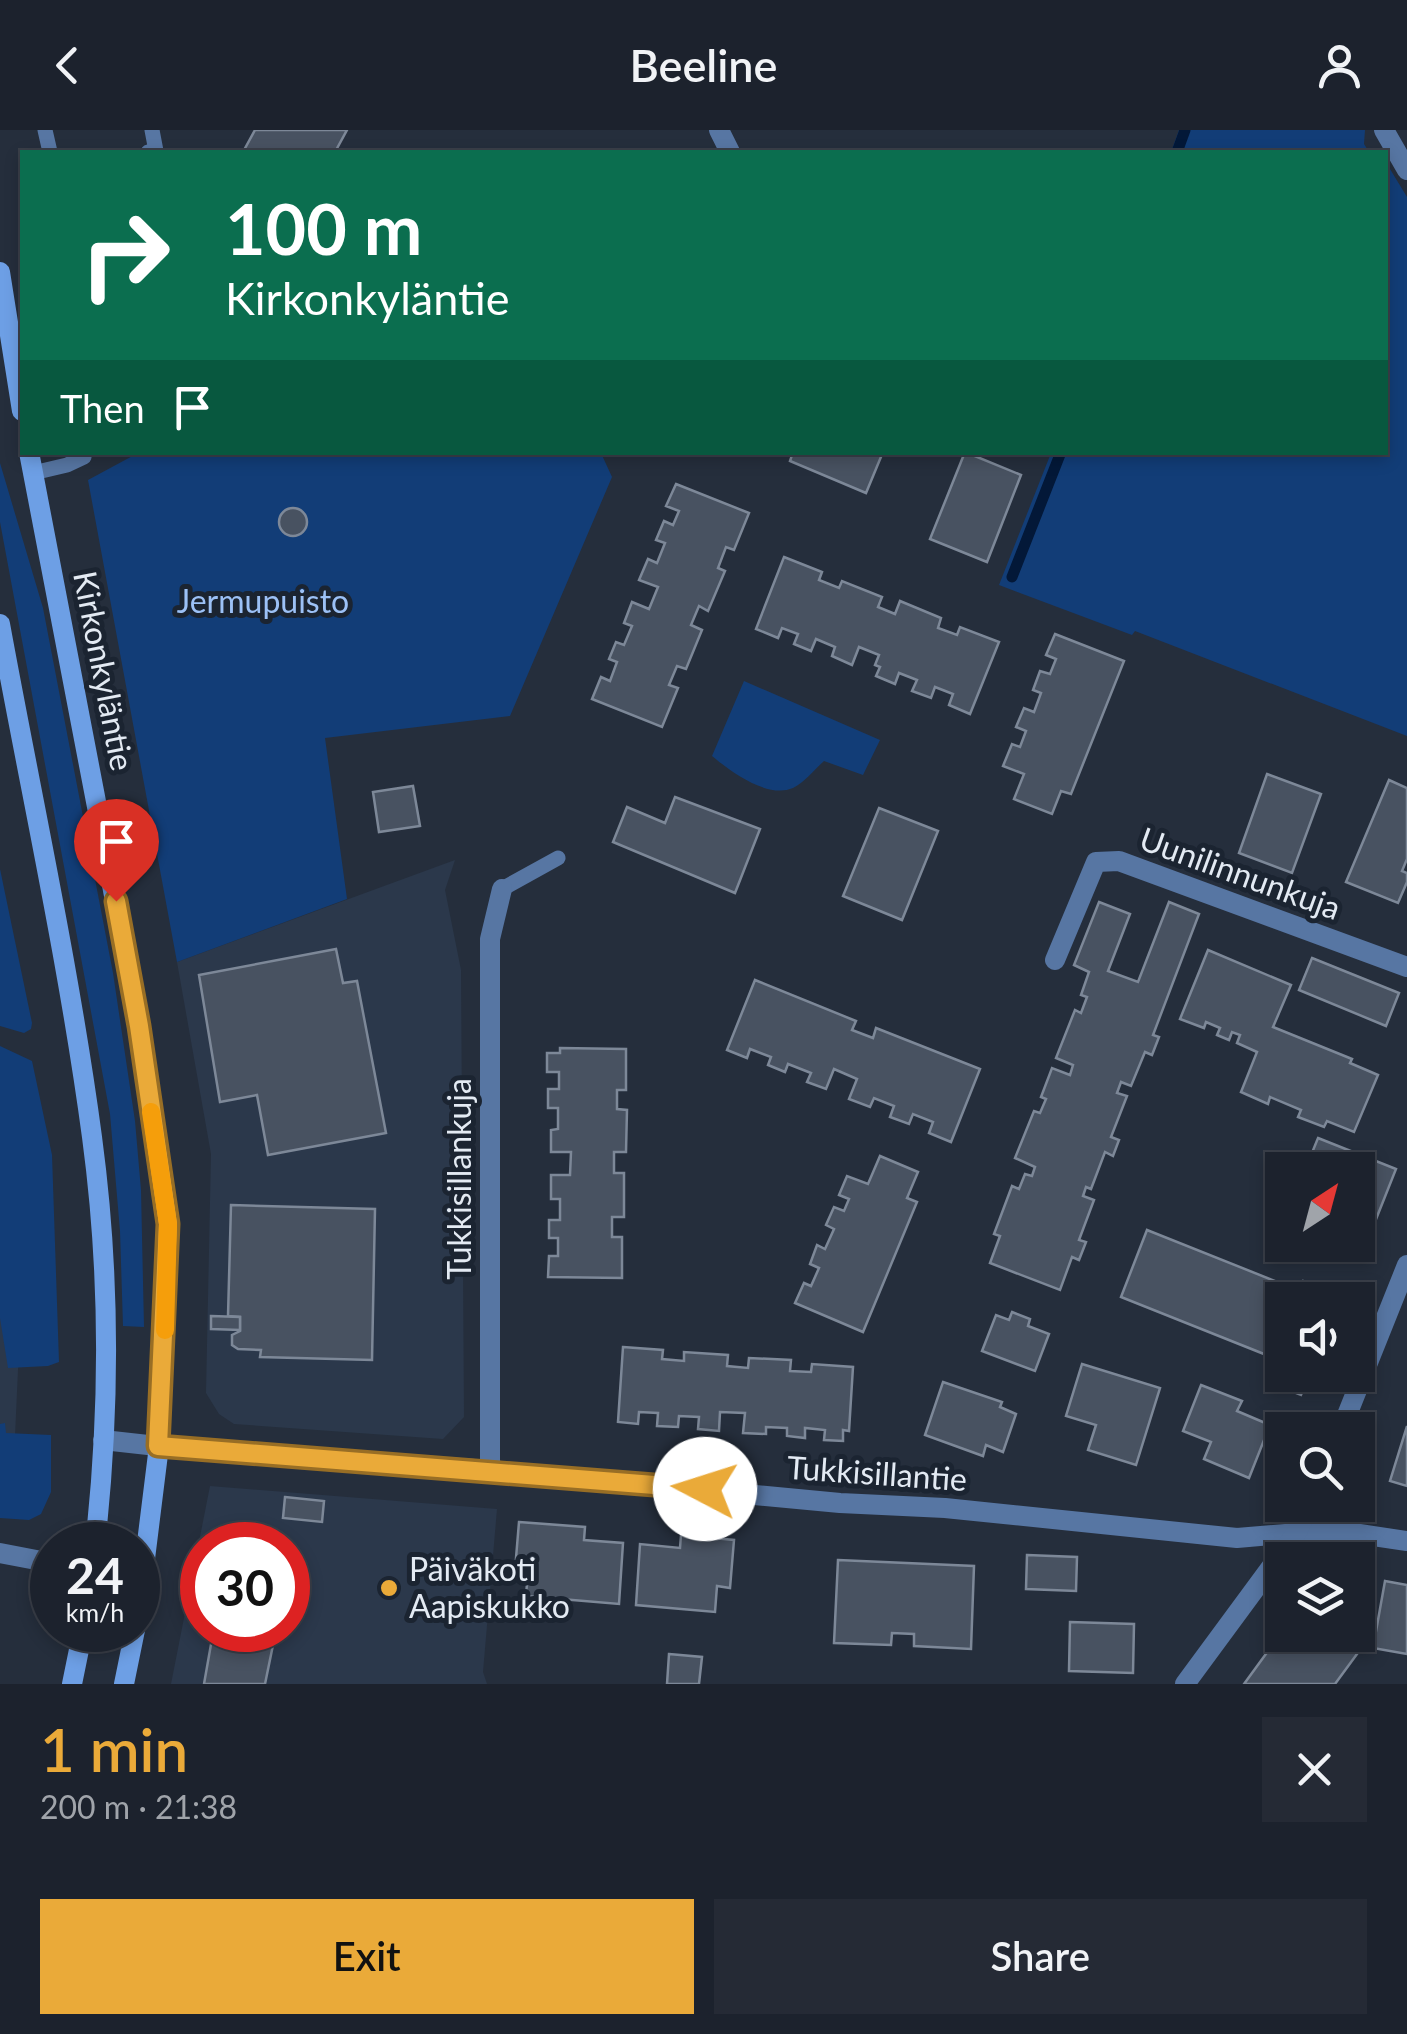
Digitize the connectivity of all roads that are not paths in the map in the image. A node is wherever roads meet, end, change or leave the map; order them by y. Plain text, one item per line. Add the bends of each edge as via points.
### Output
1 (1384, 130) edge
2 (1407, 170) edge
3 (0, 272) edge
4 (20, 397) edge
5 (84, 457) dead end
6 (31, 463) edge
7 (0, 624) edge
8 (558, 858) dead end
9 (502, 889) joint
10 (1056, 960) dead end
11 (1407, 967) edge
12 (1407, 1265) edge
13 (1348, 1412) edge
14 (103, 1440) junction
15 (158, 1446) junction
16 (490, 1470) junction
17 (97, 1522) edge
18 (148, 1522) edge
19 (1302, 1522) edge
20 (1297, 1532) junction
21 (1407, 1541) edge
22 (0, 1552) edge
23 (30, 1559) edge
24 (79, 1652) edge
25 (131, 1652) edge
26 (72, 1684) edge
27 (124, 1684) edge
28 (1185, 1684) edge

1 - 2 street
3 - 4 main road
5 - 6 lane via 67,465
6 - 15 main road, Kirkonkyläntie via 139,1026 168,1224
7 - 14 main road via 92,1139 104,1306
8 - 9 lane
9 - 16 street, Tukkisillankuja via 490,939
10 - 11 street, Uunilinnunkuja via 1096,862 1119,862
12 - 13 street
14 - 15 street, Tukkisillantie
14 - 17 main road
15 - 16 street, Tukkisillantie
15 - 18 main road, Kirkonkyläntie
16 - 20 street, Tukkisillantie via 1237,1538
19 - 20 street
20 - 21 street, Tukkisillantie
20 - 28 street
22 - 23 street
24 - 26 main road
25 - 27 main road

